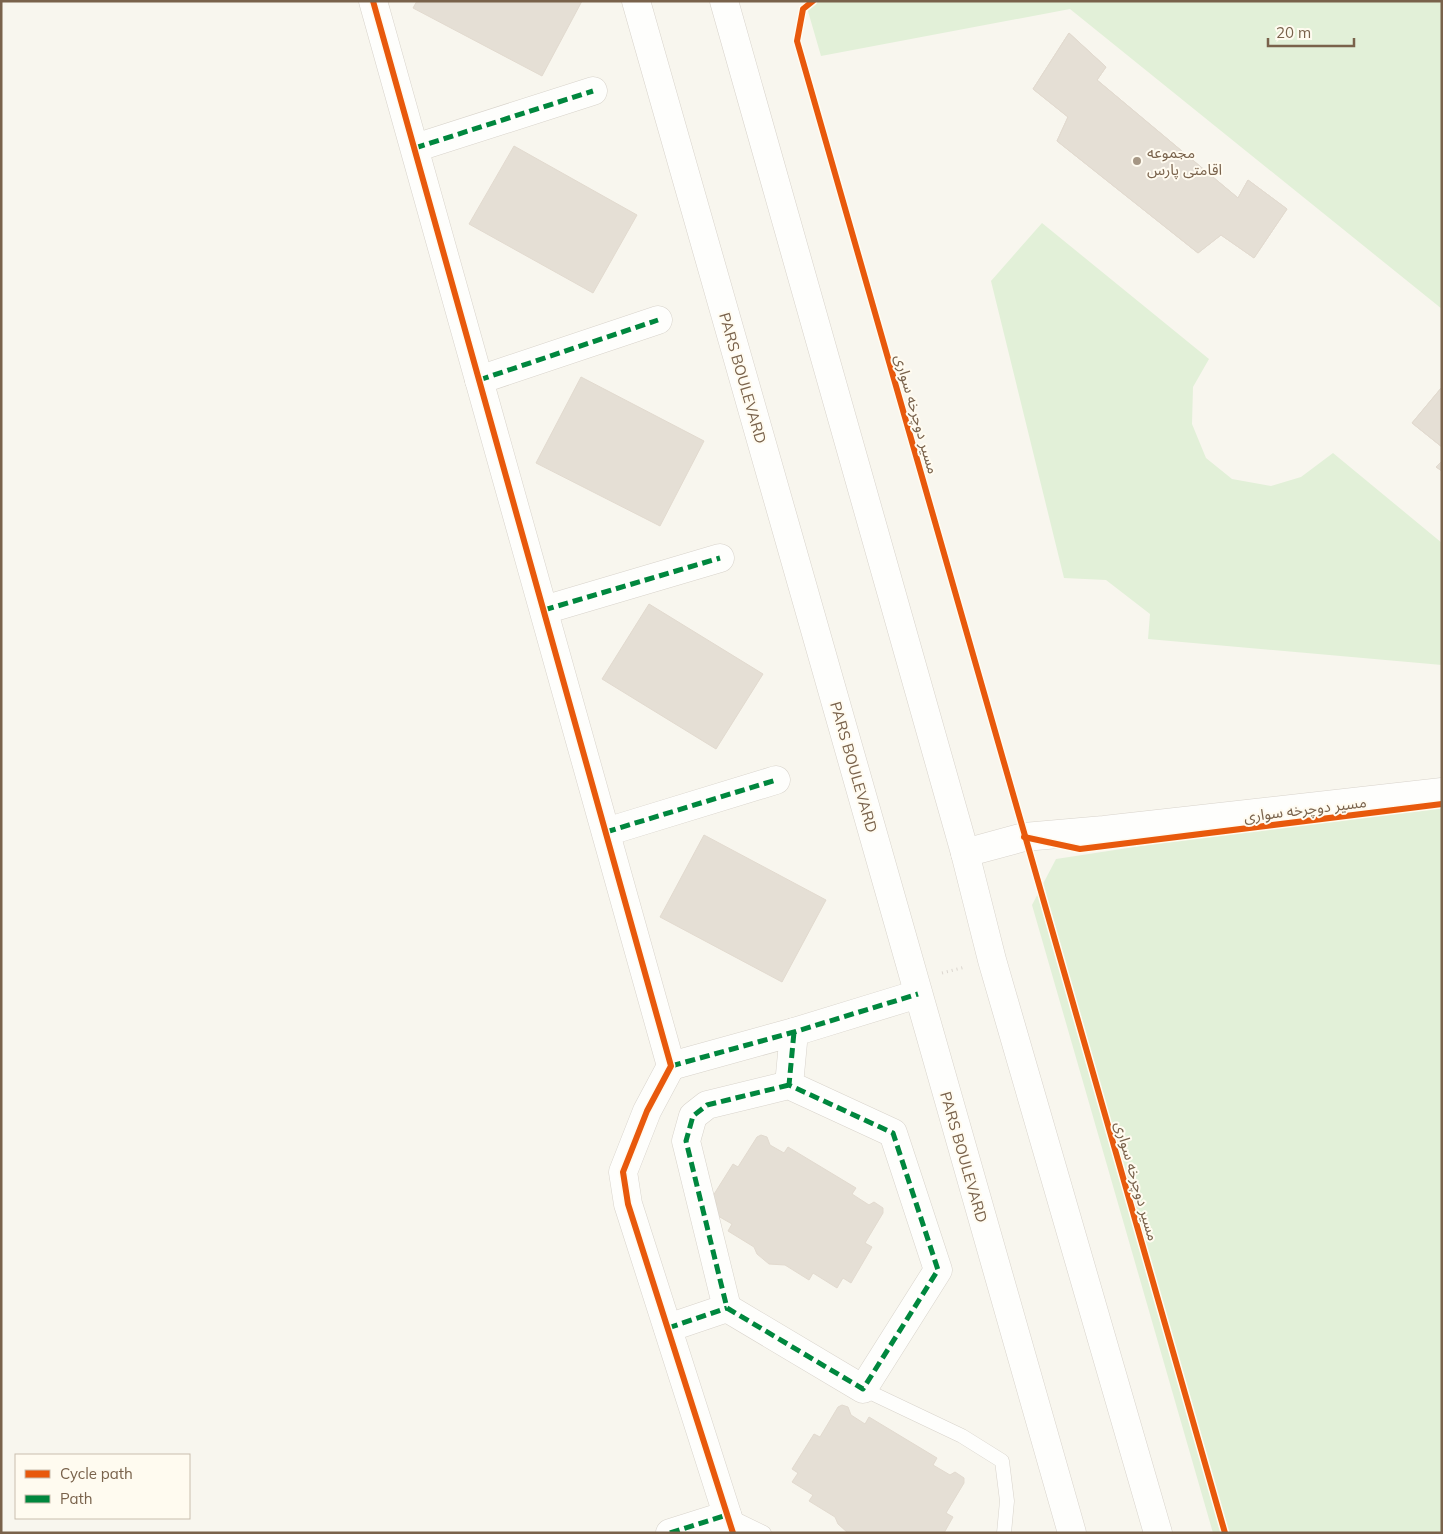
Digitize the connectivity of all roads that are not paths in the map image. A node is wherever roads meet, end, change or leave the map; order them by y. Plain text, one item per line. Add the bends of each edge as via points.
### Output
1 (374, 1) edge
2 (636, 1) edge
3 (724, 1) edge
4 (593, 91) dead end
5 (415, 148) junction
6 (658, 320) dead end
7 (480, 380) junction
8 (720, 558) dead end
9 (544, 610) junction
10 (776, 780) dead end
11 (1441, 795) edge
12 (606, 832) junction
13 (966, 853) junction
14 (916, 987) junction
15 (794, 1032) junction
16 (671, 1066) junction
17 (789, 1085) junction
18 (727, 1308) junction
19 (668, 1328) junction
20 (864, 1389) junction
21 (730, 1524) edge
22 (670, 1533) edge
23 (764, 1533) edge
24 (1004, 1533) edge
25 (1072, 1533) edge
26 (1158, 1533) edge

1 - 5 street
2 - 14 street, PARS BOULEVARD
3 - 13 street
4 - 5 street
5 - 7 street
6 - 7 street
7 - 9 street
8 - 9 street
9 - 12 street
10 - 12 street
11 - 13 street via 1024,837
12 - 16 street
13 - 26 street via 992,960
14 - 15 street
14 - 25 street, PARS BOULEVARD
15 - 16 street
15 - 17 street
16 - 19 street via 647,1111 624,1172 628,1204
17 - 18 street via 707,1105 693,1116 686,1141
17 - 20 street via 893,1133 938,1270
18 - 19 street
18 - 20 street
19 - 21 street
20 - 24 lane via 962,1436 1002,1461 1008,1501
21 - 22 street
21 - 23 lane

